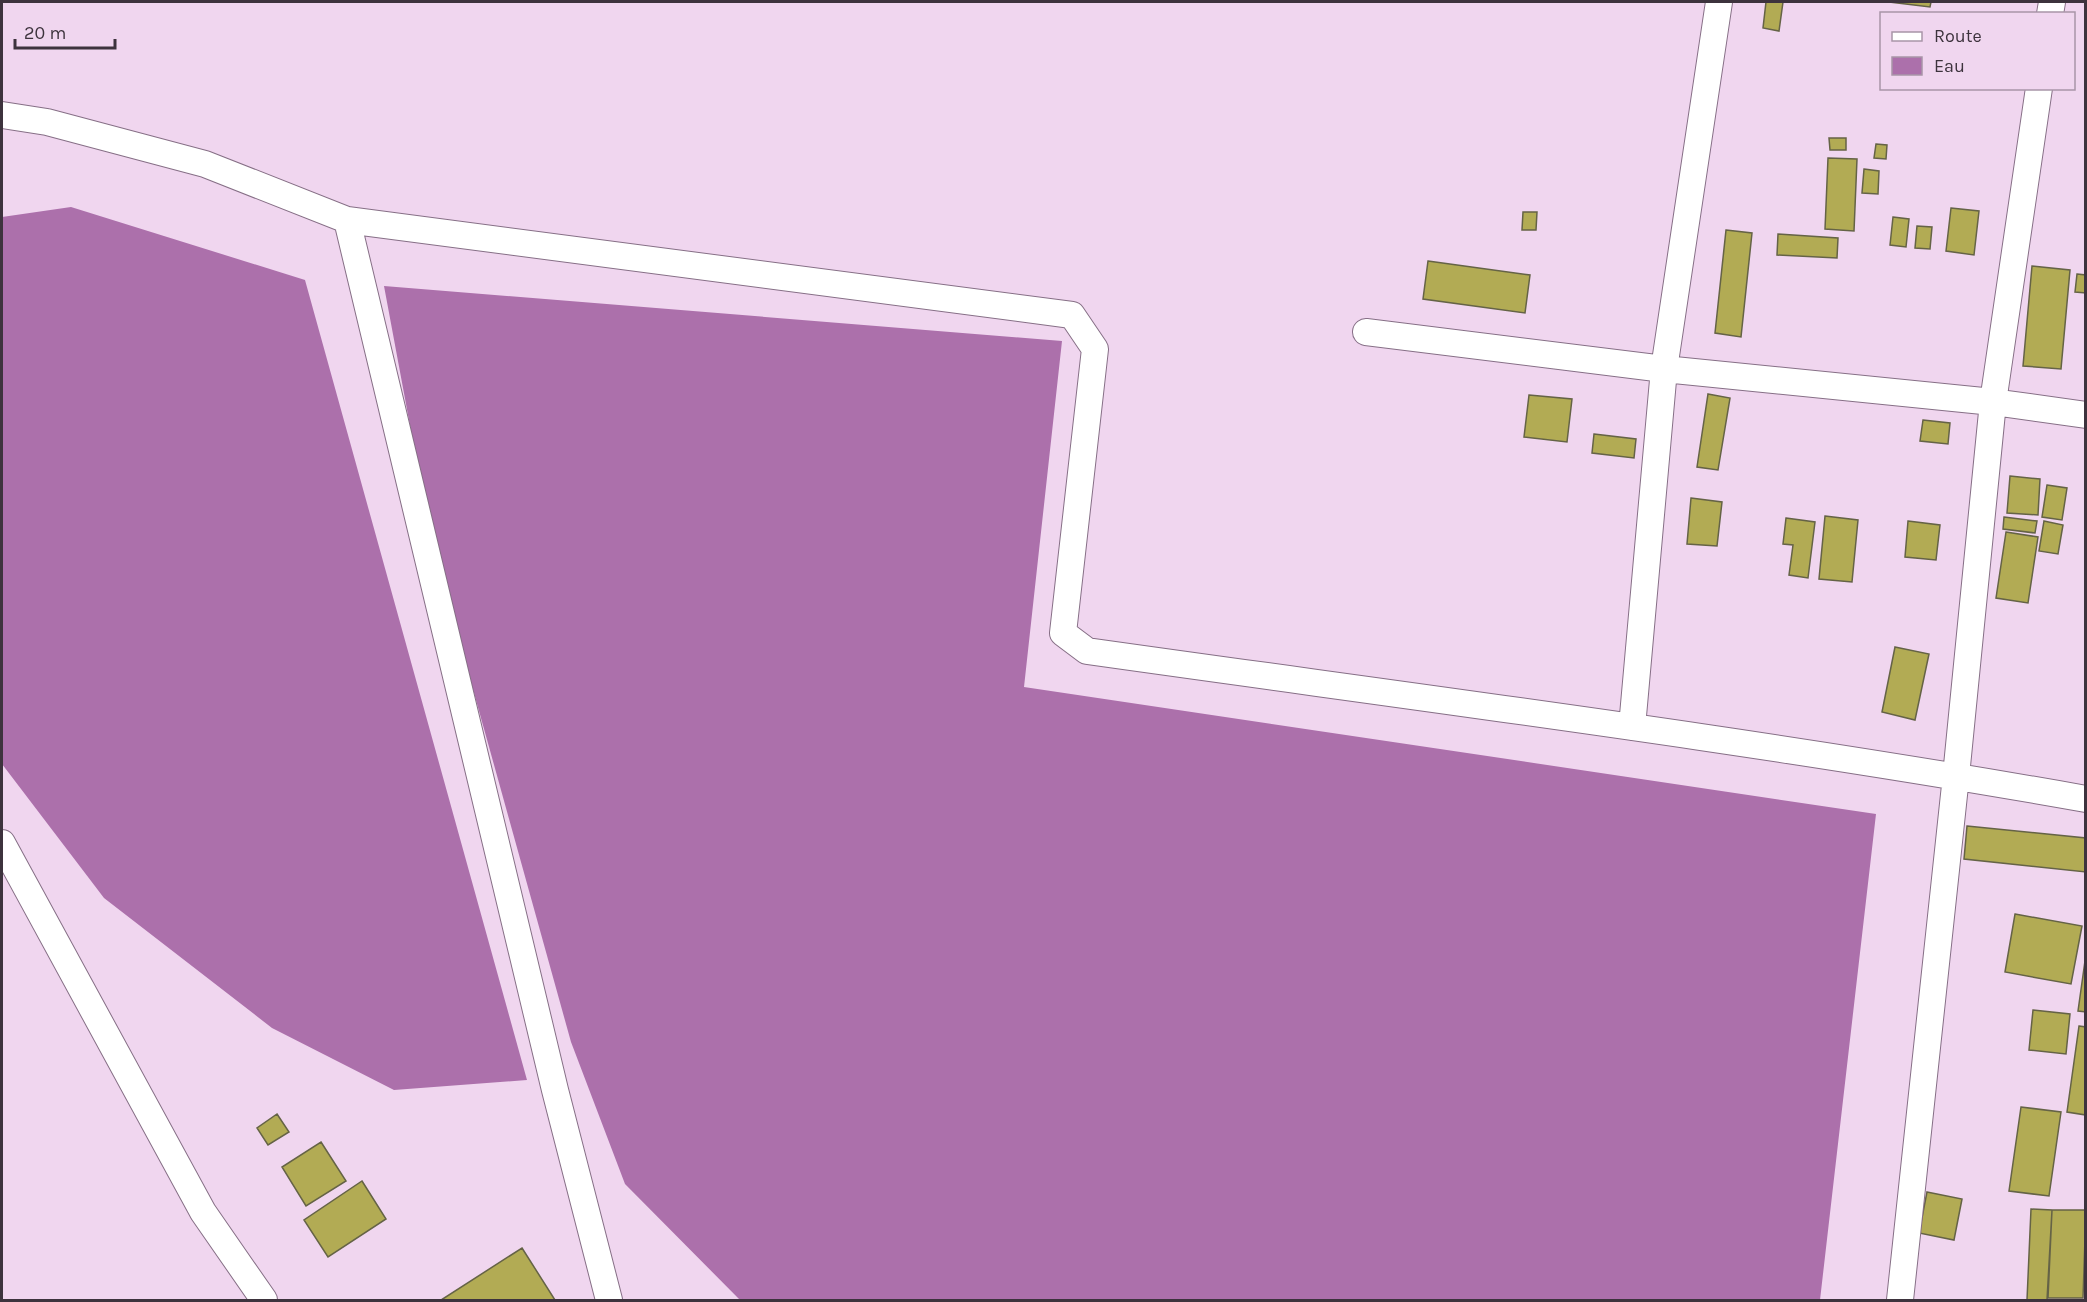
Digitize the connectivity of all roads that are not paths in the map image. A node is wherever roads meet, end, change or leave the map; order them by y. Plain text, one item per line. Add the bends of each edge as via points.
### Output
1 (1719, 2) edge
2 (2039, 90) edge
3 (2, 115) edge
4 (347, 220) junction
5 (1366, 332) dead end
6 (1664, 369) junction
7 (1993, 402) junction
8 (2085, 415) edge
9 (1632, 727) junction
10 (1956, 776) junction
11 (2085, 799) edge
12 (2, 843) edge
13 (264, 1300) edge
14 (609, 1300) edge
15 (1900, 1300) edge

1 - 6 street
2 - 7 street
3 - 4 street via 46,122 205,164
4 - 9 street via 1072,315 1095,349 1063,633 1087,651
4 - 14 street
5 - 6 street
6 - 7 street
6 - 9 street
7 - 8 street
7 - 10 street
9 - 10 street
10 - 11 street
10 - 15 street
12 - 13 street via 203,1212

